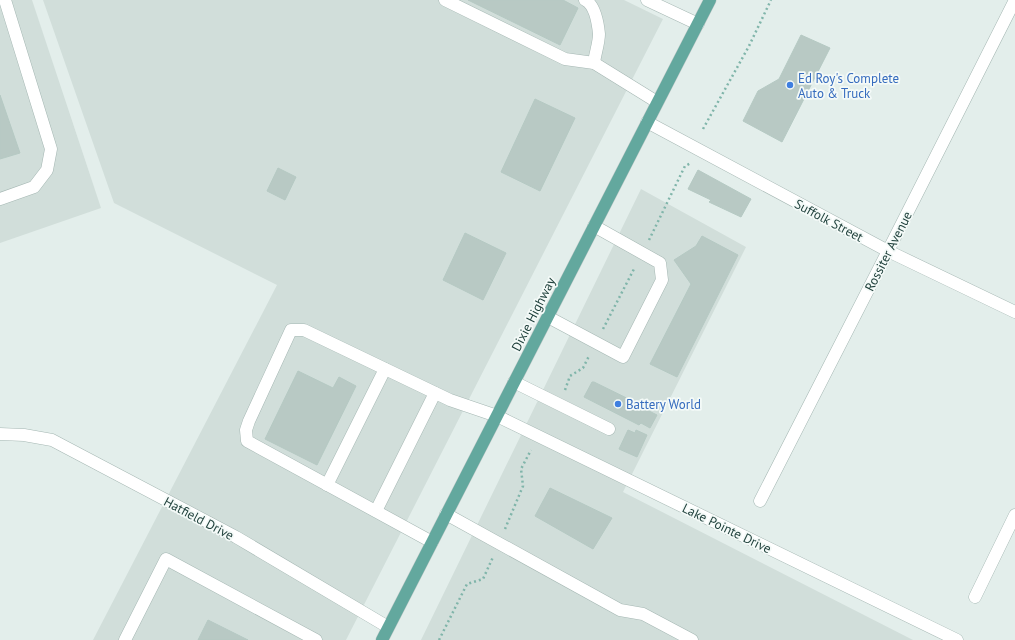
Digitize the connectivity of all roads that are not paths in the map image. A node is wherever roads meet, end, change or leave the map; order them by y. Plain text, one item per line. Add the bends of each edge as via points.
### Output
1 (5, 0) edge
2 (445, 0) edge
3 (585, 0) edge
4 (647, 0) edge
5 (710, 0) edge
6 (1015, 0) edge
7 (698, 24) junction
8 (594, 63) junction
9 (657, 102) junction
10 (647, 122) junction
11 (0, 199) edge
12 (594, 226) junction
13 (888, 251) junction
14 (1015, 312) edge
15 (548, 317) junction
16 (385, 369) junction
17 (514, 382) junction
18 (435, 393) junction
19 (497, 416) junction
20 (609, 429) dead end
21 (0, 434) edge
22 (328, 485) junction
23 (760, 501) dead end
24 (376, 512) junction
25 (446, 514) junction
26 (1015, 515) edge
27 (432, 542) junction
28 (975, 597) dead end
29 (388, 627) junction
30 (125, 640) edge
31 (316, 640) edge
32 (382, 640) edge
33 (692, 640) edge
34 (957, 640) edge

1 - 11 street via 51,149 48,170 34,187
2 - 8 street via 565,60
3 - 8 street via 596,14 599,35
4 - 7 street
5 - 7 main road, Dixie Highway
6 - 13 street, Rossiter Avenue
7 - 9 main road, Dixie Highway
8 - 9 street
9 - 10 main road, Dixie Highway
10 - 12 main road, Dixie Highway
10 - 13 street, Suffolk Street
12 - 15 main road, Dixie Highway
12 - 15 street via 660,263 662,280 627,350 623,356
13 - 14 street, Suffolk Street
13 - 23 street, Rossiter Avenue
15 - 17 main road, Dixie Highway
16 - 18 street, Lake Pointe Drive
16 - 22 street
16 - 22 street, Lake Pointe Drive via 304,330 291,330 249,421 246,430 247,441
17 - 19 main road, Dixie Highway
17 - 20 street
18 - 19 street, Lake Pointe Drive
18 - 24 street
19 - 25 main road, Dixie Highway
19 - 34 street, Lake Pointe Drive
21 - 29 street, Hatfield Drive via 52,440 236,537
22 - 24 street
24 - 27 street
25 - 27 main road, Dixie Highway
25 - 33 street via 620,610 643,614
26 - 28 street
27 - 29 main road, Dixie Highway
29 - 32 main road, Dixie Highway
30 - 31 street via 166,559

